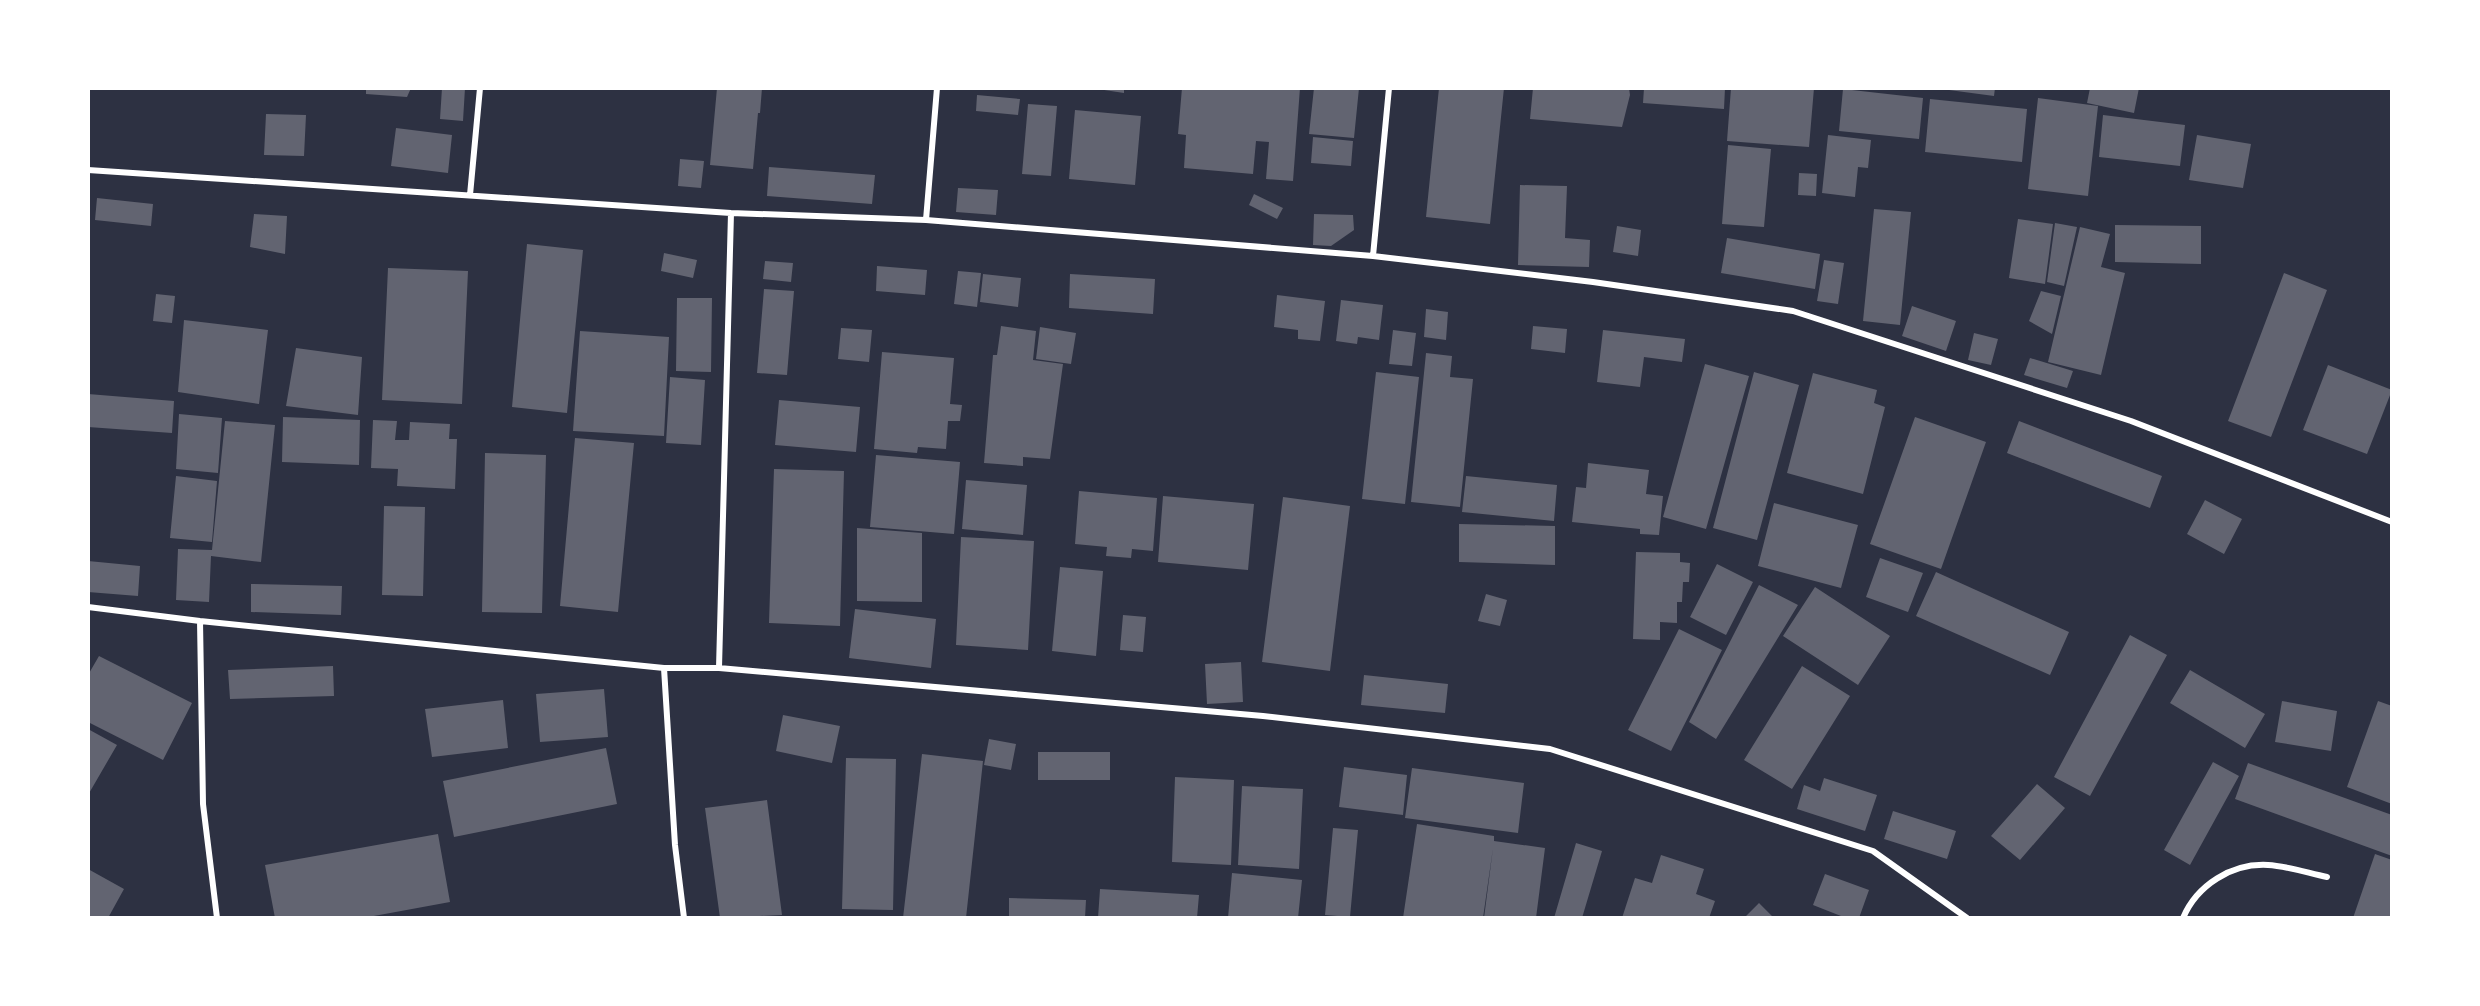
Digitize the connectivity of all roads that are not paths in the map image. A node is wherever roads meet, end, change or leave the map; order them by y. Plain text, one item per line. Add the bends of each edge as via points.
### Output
1 (480, 88) edge
2 (937, 88) edge
3 (1389, 88) edge
4 (88, 170) edge
5 (470, 195) junction
6 (731, 213) junction
7 (926, 220) junction
8 (1373, 256) junction
9 (2391, 522) edge
10 (88, 607) edge
11 (200, 621) junction
12 (719, 668) junction
13 (664, 669) junction
14 (2327, 877) dead end
15 (1966, 917) edge
16 (217, 918) edge
17 (684, 918) edge
18 (2183, 918) edge

1 - 5 street
2 - 7 street
3 - 8 street
4 - 5 street
5 - 6 street
6 - 7 street
6 - 12 street
7 - 8 street
8 - 9 street via 1793,311 2131,421
10 - 11 street
11 - 13 street
11 - 16 street via 203,804
12 - 13 street
12 - 15 street via 1263,716 1550,749 1873,851
13 - 17 street via 675,845
14 - 18 street via 2267,864 2224,872 2190,902

